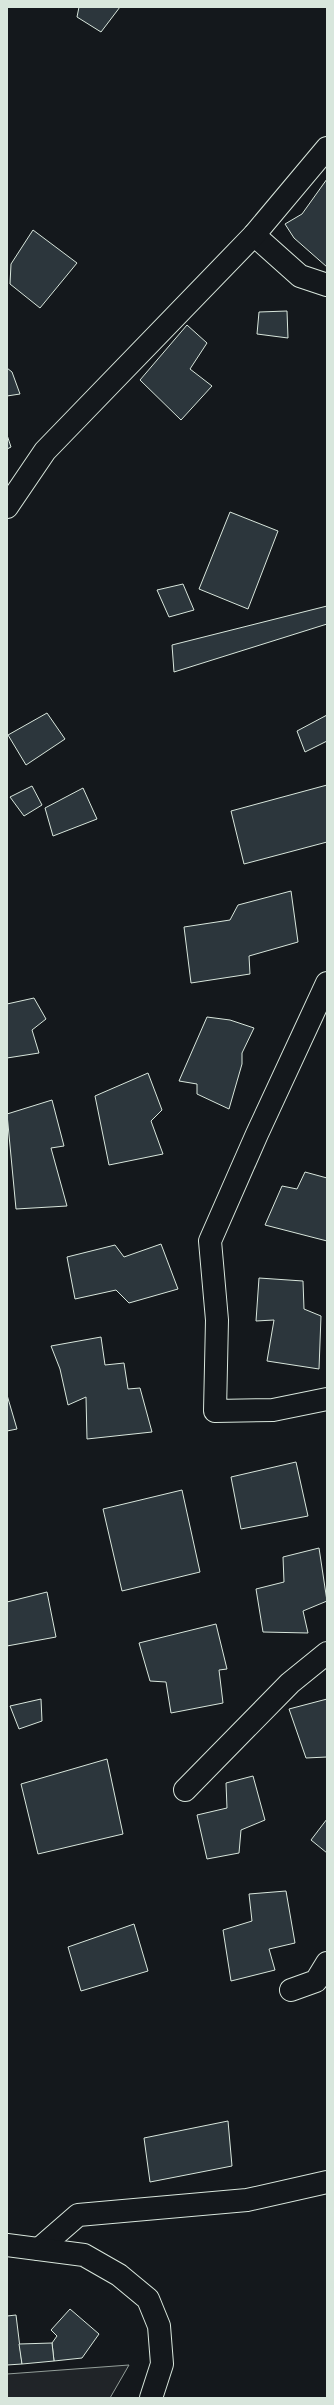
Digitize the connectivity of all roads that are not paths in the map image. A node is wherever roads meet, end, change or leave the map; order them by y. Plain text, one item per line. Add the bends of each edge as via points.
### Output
1 (327, 148) edge
2 (254, 235) junction
3 (327, 285) edge
4 (7, 507) edge
5 (327, 983) edge
6 (320, 1012) edge
7 (327, 1399) edge
8 (327, 1653) edge
9 (185, 1790) dead end
10 (327, 1963) edge
11 (290, 1990) dead end
12 (327, 2182) edge
13 (7, 2245) edge
14 (39, 2249) junction
15 (151, 2398) edge

1 - 2 street
2 - 3 street via 300,276
2 - 4 street via 45,451
5 - 6 street
6 - 7 street via 210,1241 217,1320 215,1411 273,1410
8 - 9 street via 290,1683
10 - 11 street via 316,1981
12 - 14 street via 247,2200 78,2214
13 - 14 street
14 - 15 street via 84,2255 119,2275 148,2299 159,2326 162,2364

